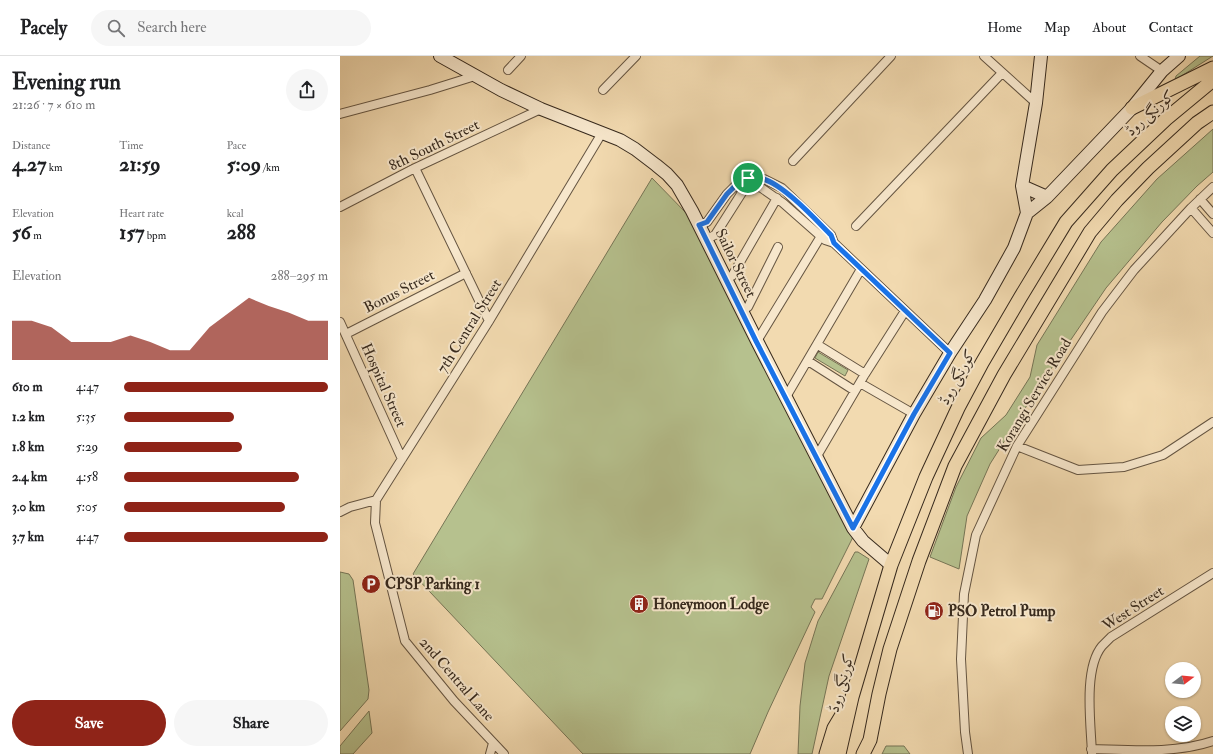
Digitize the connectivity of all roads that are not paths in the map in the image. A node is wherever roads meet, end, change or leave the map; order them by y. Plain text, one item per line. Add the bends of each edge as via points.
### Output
1 (440, 56) edge
2 (521, 56) edge
3 (636, 56) edge
4 (891, 56) edge
5 (984, 56) edge
6 (1042, 56) edge
7 (1140, 56) edge
8 (1179, 56) edge
9 (1213, 68) edge
10 (508, 70) dead end
11 (1162, 71) junction
12 (1002, 73) junction
13 (475, 76) junction
14 (1213, 80) edge
15 (603, 90) dead end
16 (1036, 102) junction
17 (1132, 108) junction
18 (541, 109) junction
19 (1213, 112) edge
20 (340, 114) edge
21 (602, 133) junction
22 (794, 161) dead end
23 (415, 168) junction
24 (1022, 186) junction
25 (1213, 187) edge
26 (1047, 197) junction
27 (777, 198) junction
28 (1200, 199) junction
29 (340, 207) edge
30 (1191, 208) junction
31 (1028, 213) junction
32 (1213, 214) edge
33 (699, 225) junction
34 (856, 226) dead end
35 (1213, 233) edge
36 (821, 236) junction
37 (706, 239) junction
38 (834, 243) junction
39 (778, 247) dead end
40 (861, 270) junction
41 (466, 273) junction
42 (726, 279) junction
43 (742, 310) junction
44 (905, 311) junction
45 (489, 321) junction
46 (340, 322) edge
47 (346, 334) junction
48 (756, 341) junction
49 (818, 345) junction
50 (950, 353) junction
51 (808, 361) junction
52 (865, 374) junction
53 (860, 383) junction
54 (855, 391) junction
55 (786, 397) junction
56 (914, 414) junction
57 (1213, 422) edge
58 (1016, 446) junction
59 (817, 456) junction
60 (402, 459) junction
61 (376, 500) junction
62 (340, 512) edge
63 (853, 528) junction
64 (891, 565) junction
65 (1213, 573) edge
66 (852, 697) junction
67 (870, 740) junction
68 (1213, 741) edge
69 (494, 743) junction
70 (1092, 752) edge
71 (490, 754) edge
72 (504, 754) edge
73 (826, 754) edge
74 (839, 754) edge
75 (863, 754) edge
76 (872, 754) edge
77 (968, 754) edge

1 - 13 street, Sailor Street
2 - 10 street
3 - 15 street
4 - 22 street
5 - 12 street
6 - 16 street
7 - 11 street
8 - 11 street
9 - 17 main road
11 - 17 street
12 - 16 street
12 - 34 street
13 - 18 street, Sailor Street
13 - 20 street
14 - 64 main road, کورنگی روڈ via 1166,119 1112,170 1066,222 958,408 926,477
16 - 24 street
17 - 26 street
18 - 21 street, Sailor Street
18 - 23 street, 8th South Street
19 - 67 main road via 1148,168 1090,232 1004,375 955,466 919,561 890,648
21 - 33 street, Sailor Street via 635,149 667,174 677,185
21 - 45 street, 7th Central Street
23 - 29 street, 8th South Street
23 - 41 street
24 - 26 street
24 - 31 street
25 - 28 street, Korangi Service Road
26 - 31 street
27 - 36 street
27 - 37 street via 760,187 743,191 715,235
27 - 42 street via 732,276
28 - 30 street, Korangi Service Road
28 - 32 street
30 - 35 street
30 - 58 street, Korangi Service Road via 1134,270 1102,312
31 - 50 street via 1014,248 985,300
33 - 37 street, Sailor Street
33 - 38 street via 707,222 739,182 748,178 764,179 782,188 831,235
36 - 38 street
36 - 48 street
37 - 42 street, Sailor Street
38 - 40 street
39 - 43 street via 748,307
40 - 44 street
40 - 49 street
41 - 45 street
41 - 47 street, Bonus Street
42 - 43 street, Sailor Street
43 - 48 street, Sailor Street
44 - 50 street
44 - 52 street
45 - 60 street, 7th Central Street
46 - 47 street, Hospital Street
47 - 60 street, Hospital Street
48 - 55 street, Sailor Street
49 - 51 street
49 - 52 street
50 - 56 street
51 - 54 street
51 - 55 street
52 - 53 street
53 - 54 street
53 - 56 street
54 - 59 street
55 - 59 street, Sailor Street
56 - 63 street
57 - 58 street via 1163,455 1124,467 1078,470
58 - 77 street, Korangi Service Road via 976,535 964,594 961,659
59 - 63 street, Sailor Street
60 - 61 street, 7th Central Street
61 - 62 street
61 - 69 street, 2nd Central Lane via 375,523 405,641 454,701
63 - 64 street, Sailor Street via 863,541
64 - 66 main road, کورنگی روڈ
65 - 70 street, West Street via 1111,637 1102,646 1096,656 1090,690
66 - 73 main road via 834,728
66 - 74 main road, کورنگی روڈ
67 - 75 main road
67 - 76 main road
68 - 70 street via 1185,748
69 - 71 street
69 - 72 street, 2nd Central Lane

